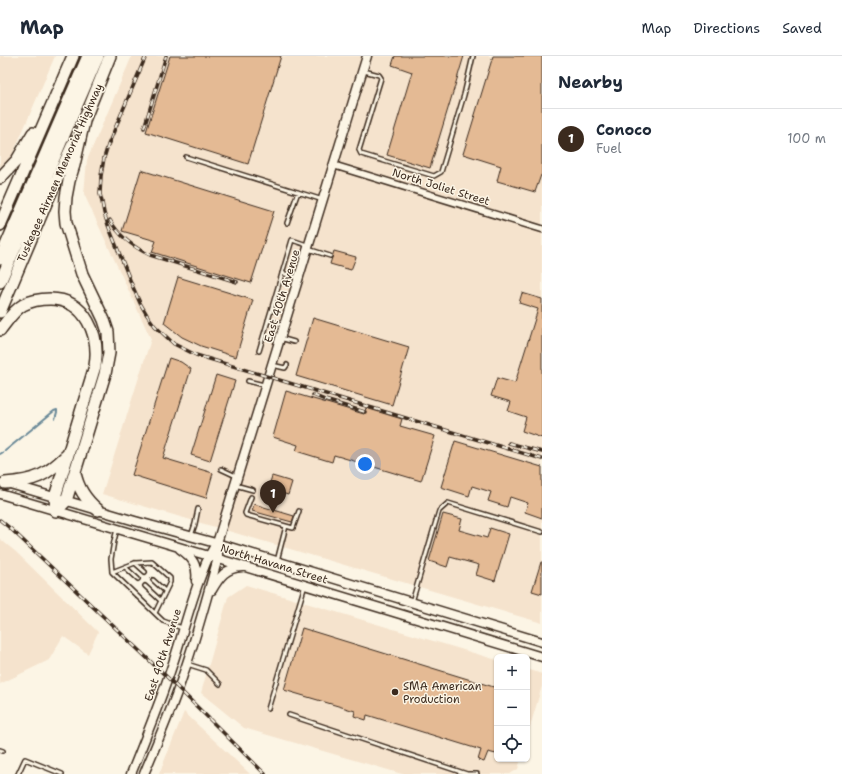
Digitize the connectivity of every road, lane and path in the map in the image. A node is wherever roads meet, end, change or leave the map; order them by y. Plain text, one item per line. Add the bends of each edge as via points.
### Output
1 (73, 56) edge
2 (88, 56) edge
3 (98, 56) edge
4 (110, 56) edge
5 (366, 56) edge
6 (473, 56) edge
7 (362, 70) junction
8 (85, 117) junction
9 (186, 157) dead end
10 (333, 165) junction
11 (0, 178) edge
12 (298, 192) junction
13 (322, 200) junction
14 (287, 224) dead end
15 (0, 225) edge
16 (542, 229) edge
17 (308, 247) junction
18 (330, 256) dead end
19 (0, 259) edge
20 (282, 274) junction
21 (299, 279) junction
22 (0, 282) edge
23 (0, 312) edge
24 (268, 320) junction
25 (284, 325) junction
26 (0, 330) edge
27 (280, 338) junction
28 (294, 342) dead end
29 (259, 351) dead end
30 (272, 365) junction
31 (287, 365) dead end
32 (248, 381) dead end
33 (266, 386) junction
34 (68, 453) junction
35 (221, 469) dead end
36 (75, 473) junction
37 (236, 481) junction
38 (2, 482) edge
39 (253, 490) dead end
40 (0, 494) edge
41 (55, 497) junction
42 (251, 497) dead end
43 (66, 501) junction
44 (198, 509) dead end
45 (98, 510) junction
46 (56, 511) junction
47 (299, 511) dead end
48 (286, 526) junction
49 (117, 529) junction
50 (542, 532) edge
51 (191, 536) junction
52 (217, 543) junction
53 (170, 544) junction
54 (209, 556) junction
55 (218, 558) junction
56 (276, 560) junction
57 (136, 563) junction
58 (125, 567) junction
59 (246, 567) junction
60 (112, 572) junction
61 (145, 572) dead end
62 (138, 579) dead end
63 (153, 580) dead end
64 (305, 585) junction
65 (145, 586) dead end
66 (165, 591) junction
67 (195, 594) junction
68 (160, 601) junction
69 (412, 602) junction
70 (205, 603) junction
71 (155, 613) junction
72 (184, 629) junction
73 (542, 642) edge
74 (542, 657) edge
75 (187, 664) junction
76 (220, 684) dead end
77 (268, 709) dead end
78 (289, 715) dead end
79 (18, 774) edge
80 (62, 774) edge
81 (131, 774) edge
82 (144, 774) edge
83 (477, 774) edge

1 - 11 highway via 27,144 17,160
1 - 15 highway
2 - 19 highway
3 - 22 highway
4 - 8 highway, Tuskegee Airmen Memorial Highway
5 - 7 main road, East 40th Avenue
6 - 7 lane via 441,172 434,176 361,154 359,150 381,78
7 - 10 main road, East 40th Avenue
8 - 23 highway, Tuskegee Airmen Memorial Highway
8 - 36 highway via 69,181 66,223 82,274 104,320 109,344 105,374
9 - 12 lane
10 - 13 main road, East 40th Avenue
10 - 16 street, North Joliet Street
12 - 13 lane
12 - 14 lane
13 - 17 main road, East 40th Avenue
17 - 18 lane
17 - 20 lane via 292,240
17 - 21 main road, East 40th Avenue
20 - 21 lane
20 - 24 lane
21 - 25 main road, East 40th Avenue
24 - 25 lane
24 - 29 lane
25 - 27 main road, East 40th Avenue
26 - 34 highway via 22,306 38,299 68,302 81,312 90,324 95,339 96,359
27 - 28 lane
27 - 30 main road, East 40th Avenue
30 - 31 lane via 285,368
30 - 33 main road, East 40th Avenue
32 - 33 lane
33 - 37 main road, East 40th Avenue
34 - 38 highway via 41,476 29,480
34 - 41 highway
35 - 37 lane
36 - 43 highway
36 - 45 highway via 84,495
37 - 39 lane
37 - 52 main road, East 40th Avenue
38 - 41 main road, North Havana Street
40 - 46 main road, North Havana Street
41 - 43 main road, North Havana Street
41 - 46 highway
42 - 48 lane via 246,515
43 - 45 main road, North Havana Street
43 - 46 highway
44 - 51 lane
45 - 51 main road, North Havana Street
46 - 49 main road, North Havana Street
47 - 48 lane via 293,528
48 - 56 lane
49 - 53 main road, North Havana Street
49 - 60 lane via 110,560
50 - 69 lane via 448,503 439,511
51 - 52 main road, North Havana Street
52 - 54 main road, East 40th Avenue
52 - 55 main road, East 40th Avenue
52 - 56 main road, North Havana Street
53 - 54 main road, North Havana Street
53 - 67 main road via 187,554 193,561 197,570
54 - 55 main road, North Havana Street
54 - 67 main road, East 40th Avenue
55 - 59 main road, North Havana Street
55 - 70 main road, East 40th Avenue
56 - 69 main road, North Havana Street
57 - 58 lane
57 - 61 lane
57 - 66 lane via 152,562 165,573 171,580
58 - 60 lane
58 - 62 lane
59 - 64 main road, North Havana Street
59 - 70 main road via 230,569 223,574
60 - 71 lane
63 - 66 lane
64 - 74 main road, North Havana Street
64 - 77 lane
65 - 68 lane
66 - 68 lane
67 - 72 main road, East 40th Avenue
68 - 71 lane
69 - 73 main road, North Havana Street
70 - 75 main road, East 40th Avenue
71 - 72 lane via 163,621
72 - 81 main road, East 40th Avenue
75 - 76 lane via 206,670
75 - 82 main road, East 40th Avenue
78 - 83 lane via 467,774
79 - 80 lane via 25,759

